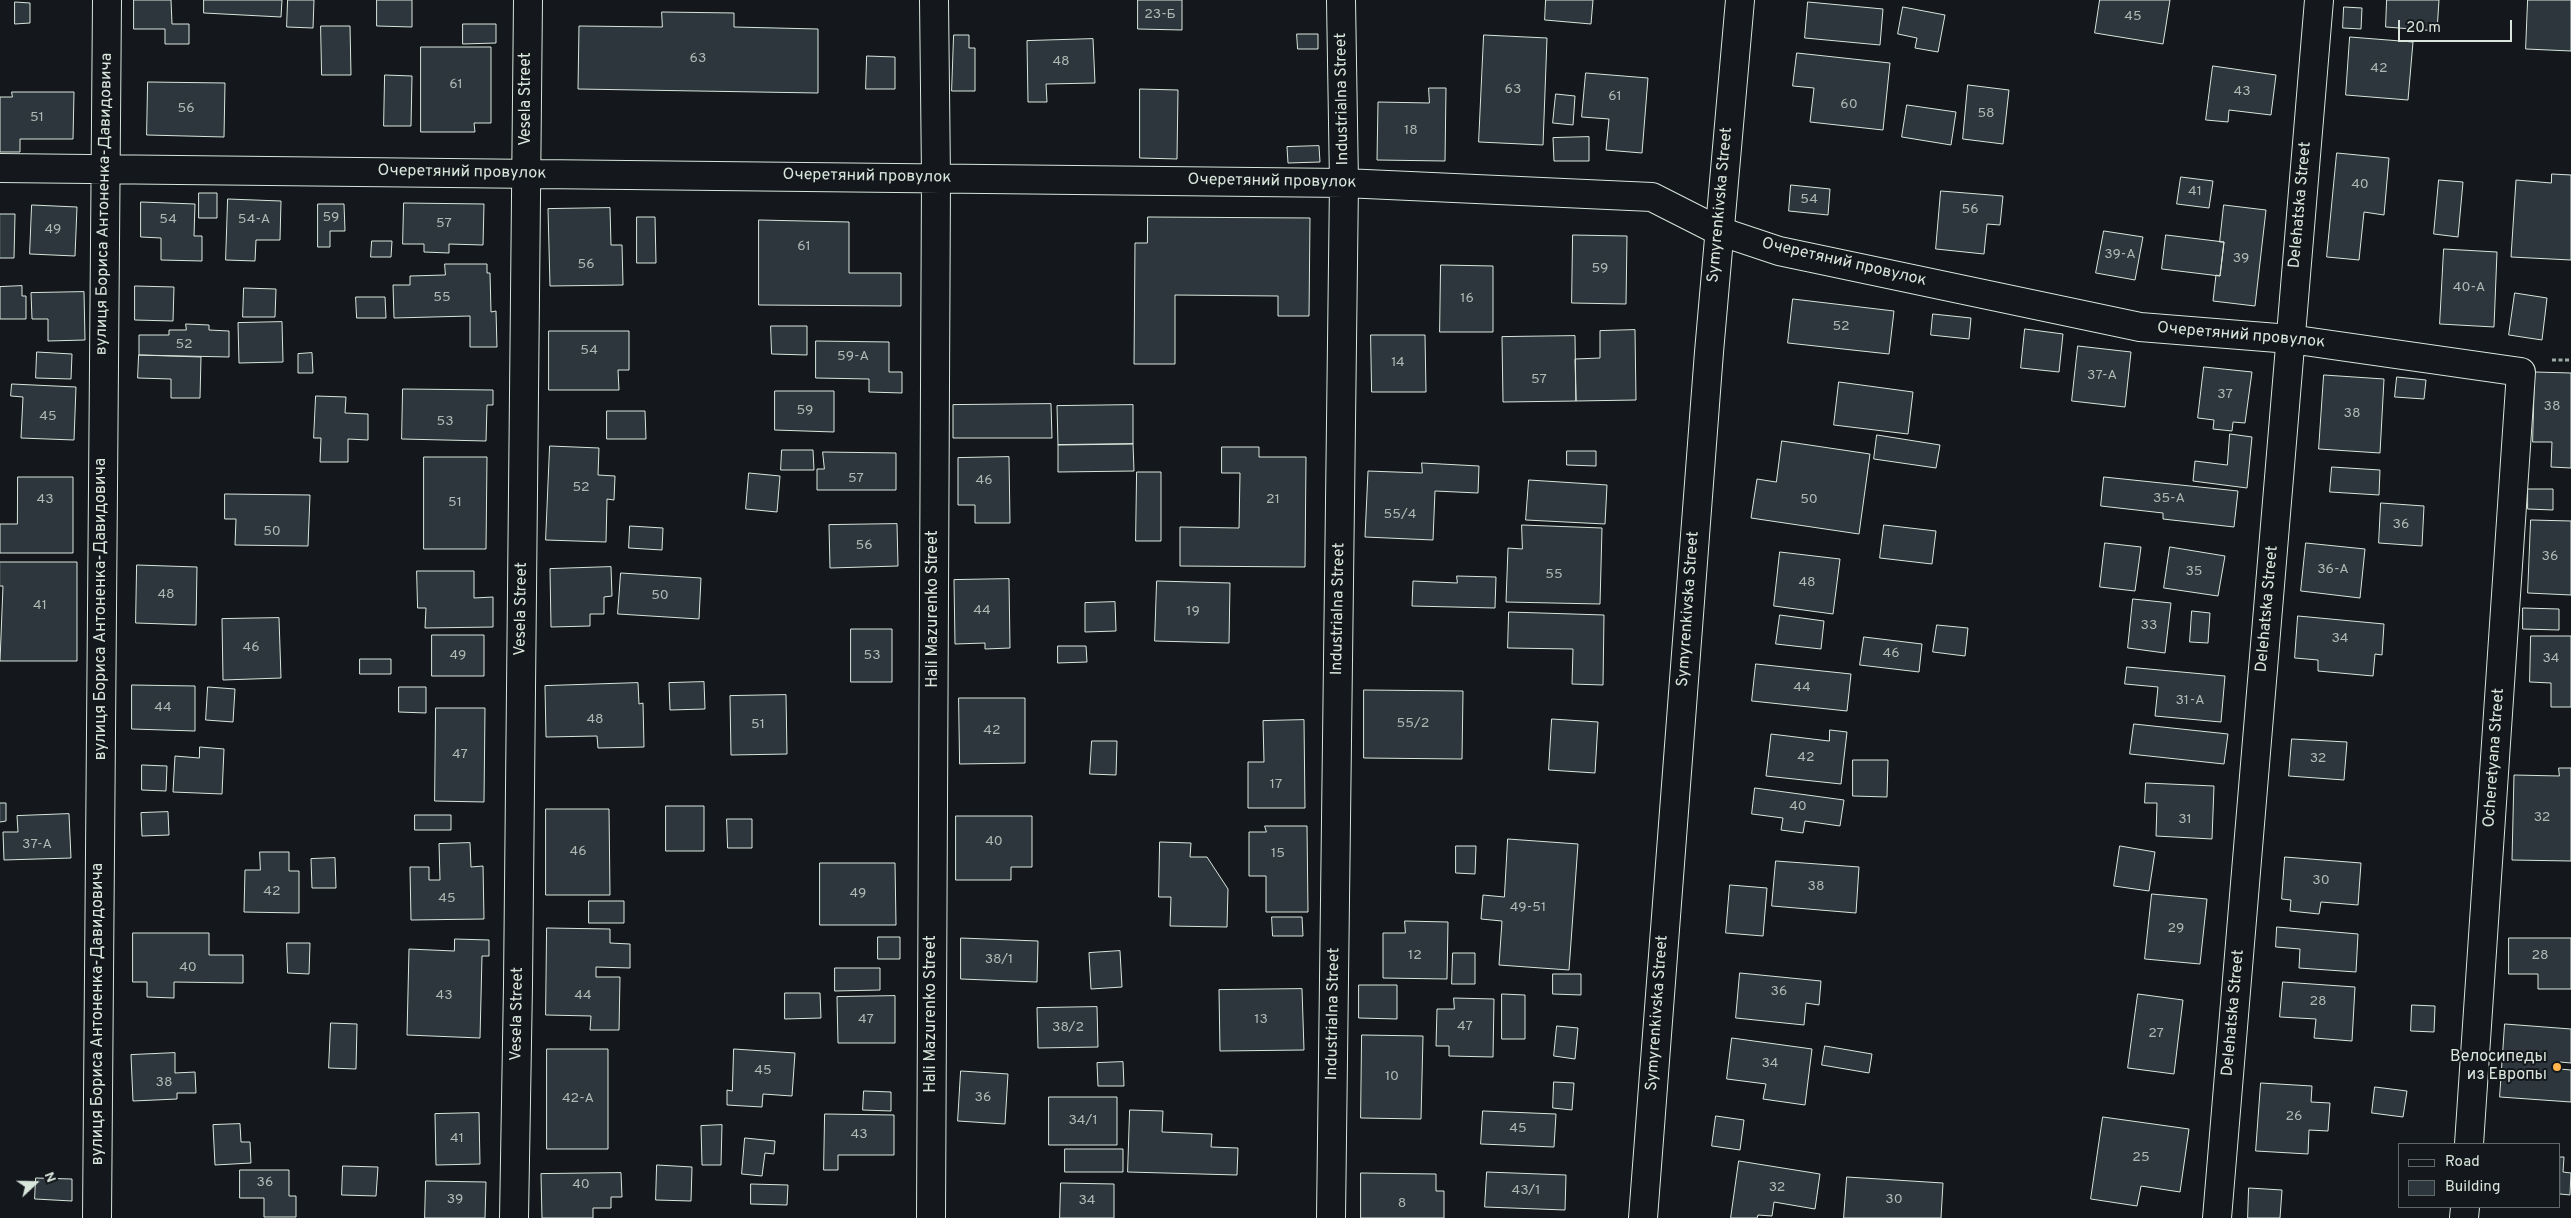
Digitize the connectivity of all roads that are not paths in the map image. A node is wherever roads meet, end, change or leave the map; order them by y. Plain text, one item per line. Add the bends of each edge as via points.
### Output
1 (107, 0) edge
2 (528, 0) edge
3 (934, 0) edge
4 (1341, 0) edge
5 (1740, 0) edge
6 (2319, 0) edge
7 (0, 168) edge
8 (106, 169) junction
9 (527, 173) junction
10 (936, 177) junction
11 (1344, 183) junction
12 (1718, 231) junction
13 (2290, 339) junction
14 (2521, 372) joint
15 (2469, 1143) edge
16 (97, 1218) edge
17 (514, 1218) edge
18 (931, 1218) edge
19 (1331, 1218) edge
20 (1643, 1218) edge
21 (2217, 1218) edge

1 - 8 street, вулиця Бориса Антоненка-Давидовича
2 - 9 street, Vesela Street
3 - 10 street, Hali Mazurenko Street
4 - 11 street, Industrialna Street
5 - 12 street, Symyrenkivska Street
6 - 13 street, Delehatska Street
7 - 8 street, Очеретяний провулок
8 - 9 street, Очеретяний провулок
8 - 16 street, вулиця Бориса Антоненка-Давидовича
9 - 10 street, Очеретяний провулок
9 - 17 street, Vesela Street
10 - 11 street, Очеретяний провулок
10 - 18 street, Hali Mazurenko Street
11 - 12 street, Очеретяний провулок via 1652,196
11 - 19 street, Industrialna Street
12 - 13 street, Очеретяний провулок via 1779,251 2140,327
12 - 20 street, Symyrenkivska Street
13 - 14 street, Очеретяний провулок
13 - 21 street, Delehatska Street
14 - 15 street, Ocheretyana Street

